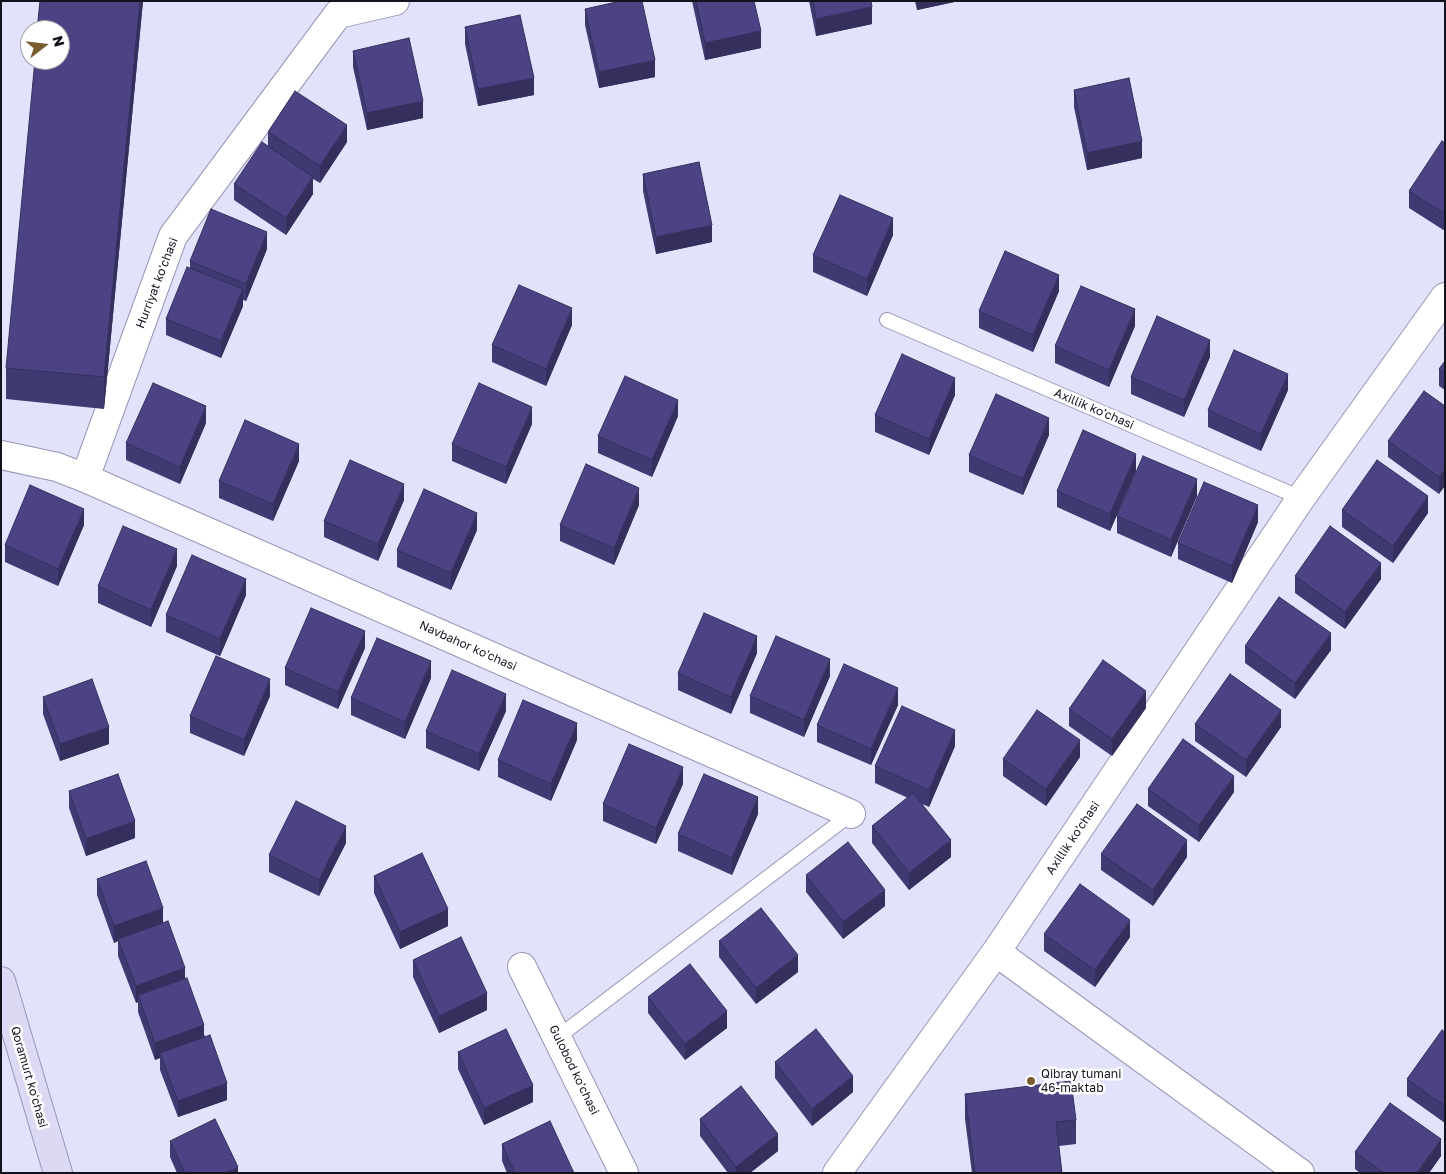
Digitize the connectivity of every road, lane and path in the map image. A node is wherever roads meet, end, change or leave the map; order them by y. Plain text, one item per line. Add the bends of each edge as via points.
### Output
1 (395, 1) edge
2 (1445, 298) edge
3 (887, 320) dead end
4 (1, 455) edge
5 (85, 478) junction
6 (1301, 498) junction
7 (851, 814) joint
8 (996, 952) junction
9 (522, 967) dead end
10 (1, 982) edge
11 (1, 1035) edge
12 (558, 1037) junction
13 (42, 1173) edge
14 (58, 1173) edge
15 (624, 1173) edge
16 (837, 1173) edge
17 (1300, 1173) edge

1 - 5 street, Hurriyat ko'chasi via 338,14 173,236
2 - 6 street, Axillik ko'chasi
3 - 6 lane, Axillik ko'chasi
4 - 5 street via 57,467
5 - 7 street, Navbahor ko'chasi
6 - 8 street, Axillik ko'chasi
7 - 12 lane
8 - 16 street, Axillik ko'chasi
8 - 17 street
9 - 12 street, Gulobod ko'chasi
10 - 14 main road, Qoramurt koʻchasi
11 - 13 main road, Qoramurt koʻchasi
12 - 15 street, Gulobod ko'chasi

